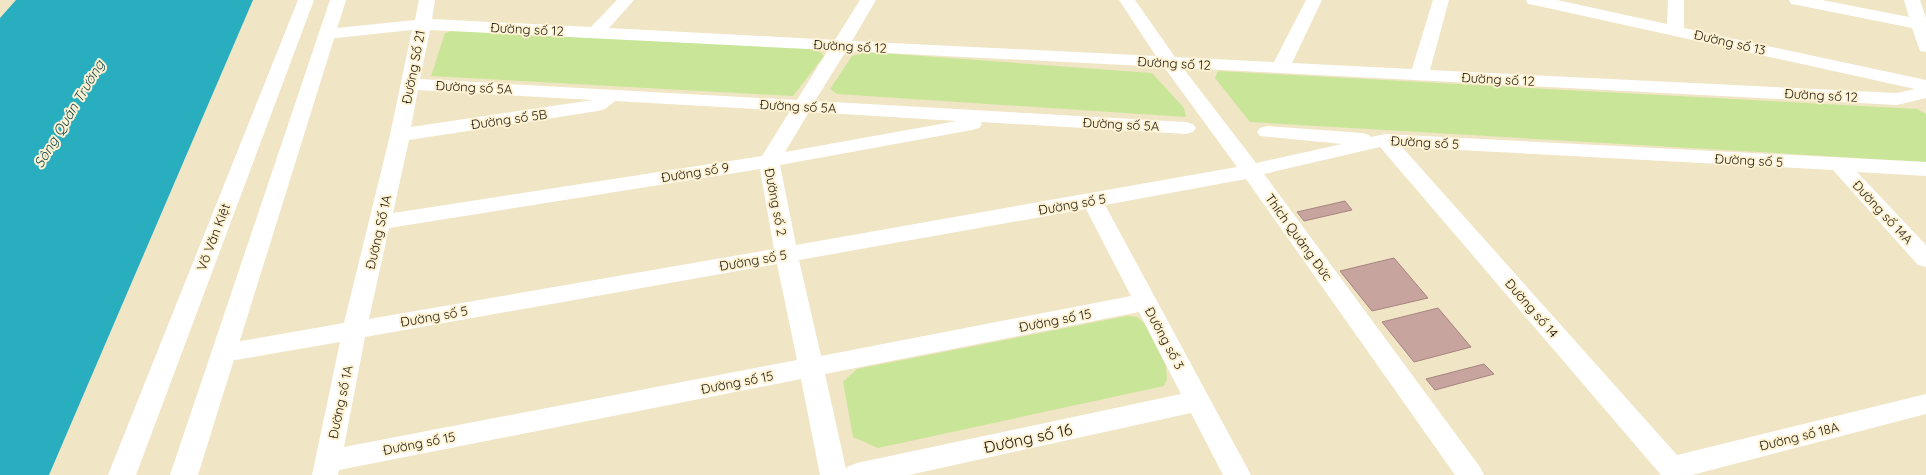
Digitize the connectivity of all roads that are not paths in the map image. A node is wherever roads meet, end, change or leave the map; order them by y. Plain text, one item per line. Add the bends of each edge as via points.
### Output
1 (306, 0) edge
2 (338, 0) edge
3 (427, 0) edge
4 (626, 0) edge
5 (868, 0) edge
6 (1127, 0) edge
7 (1314, 0) edge
8 (1441, 0) edge
9 (1534, 0) edge
10 (1676, 0) edge
11 (1797, 0) edge
12 (1912, 0) edge
13 (421, 24) junction
14 (1923, 25) edge
15 (1674, 30) junction
16 (596, 32) junction
17 (327, 34) junction
18 (290, 39) junction
19 (840, 45) junction
20 (1926, 47) edge
21 (1170, 62) junction
22 (1280, 68) junction
23 (1419, 75) junction
24 (410, 84) junction
25 (1926, 86) edge
26 (1926, 92) edge
27 (615, 94) junction
28 (801, 106) junction
29 (1009, 118) junction
30 (1186, 128) dead end
31 (1267, 132) dead end
32 (400, 135) junction
33 (1386, 140) junction
34 (769, 161) junction
35 (1839, 165) junction
36 (1926, 169) edge
37 (1251, 171) junction
38 (1092, 201) junction
39 (380, 222) junction
40 (786, 254) junction
41 (1926, 259) edge
42 (1146, 302) junction
43 (355, 329) junction
44 (224, 353) junction
45 (810, 368) junction
46 (1198, 401) junction
47 (1926, 404) edge
48 (326, 468) edge
49 (1675, 471) edge
50 (122, 475) edge
51 (184, 475) edge
52 (834, 475) edge
53 (857, 475) edge
54 (1237, 475) edge
55 (1470, 475) edge

1 - 18 street, Võ Văn Kiệt
2 - 17 street
3 - 13 street, Đường Số 21
4 - 16 street
5 - 19 street, Đường số 2
6 - 21 street, Thích Quảng Đức
7 - 22 street
8 - 23 street
9 - 15 street, Đường số 13
10 - 15 street
11 - 14 street
12 - 14 street
13 - 16 street, Đường số 12
13 - 17 street, Đường số 12
13 - 24 street, Đường Số 21
14 - 20 street
15 - 25 street, Đường số 13
16 - 19 street, Đường số 12
17 - 18 street, Đường số 12
17 - 44 street
18 - 50 street, Võ Văn Kiệt
19 - 21 street, Đường số 12
19 - 28 street, Đường số 2
21 - 22 street, Đường số 12
21 - 37 street, Thích Quảng Đức
22 - 23 street, Đường số 12
23 - 26 street, Đường số 12 via 1897,99
24 - 27 street, Đường số 5A
24 - 32 street, Đường Số 21
27 - 28 street, Đường số 5A
27 - 32 street, Đường số 5B via 598,105
28 - 29 street, Đường số 5A
28 - 34 street, Đường số 2
29 - 30 street, Đường số 5A
29 - 34 street, Đường số 9
31 - 33 street
32 - 39 street, Đường Số 1A
33 - 35 street, Đường số 5
33 - 37 street, Đường số 5
33 - 49 street, Đường số 14
34 - 39 street, Đường số 9
34 - 40 street, Đường số 2
35 - 36 street, Đường số 5
35 - 41 street, Đường số 14A
37 - 38 street, Đường số 5
37 - 55 street, Thích Quảng Đức
38 - 40 street, Đường số 5
38 - 42 street, Đường số 3
39 - 43 street, Đường Số 1A
40 - 43 street, Đường số 5
40 - 45 street, Đường số 2
42 - 45 street, Đường số 15
42 - 46 street, Đường số 3
43 - 44 street, Đường số 5
43 - 48 street, Đường số 1A
44 - 51 street
45 - 48 street, Đường số 15
45 - 52 street, Đường số 2
46 - 53 street, Đường số 16
46 - 54 street, Đường số 3
47 - 49 street, Đường số 18A

